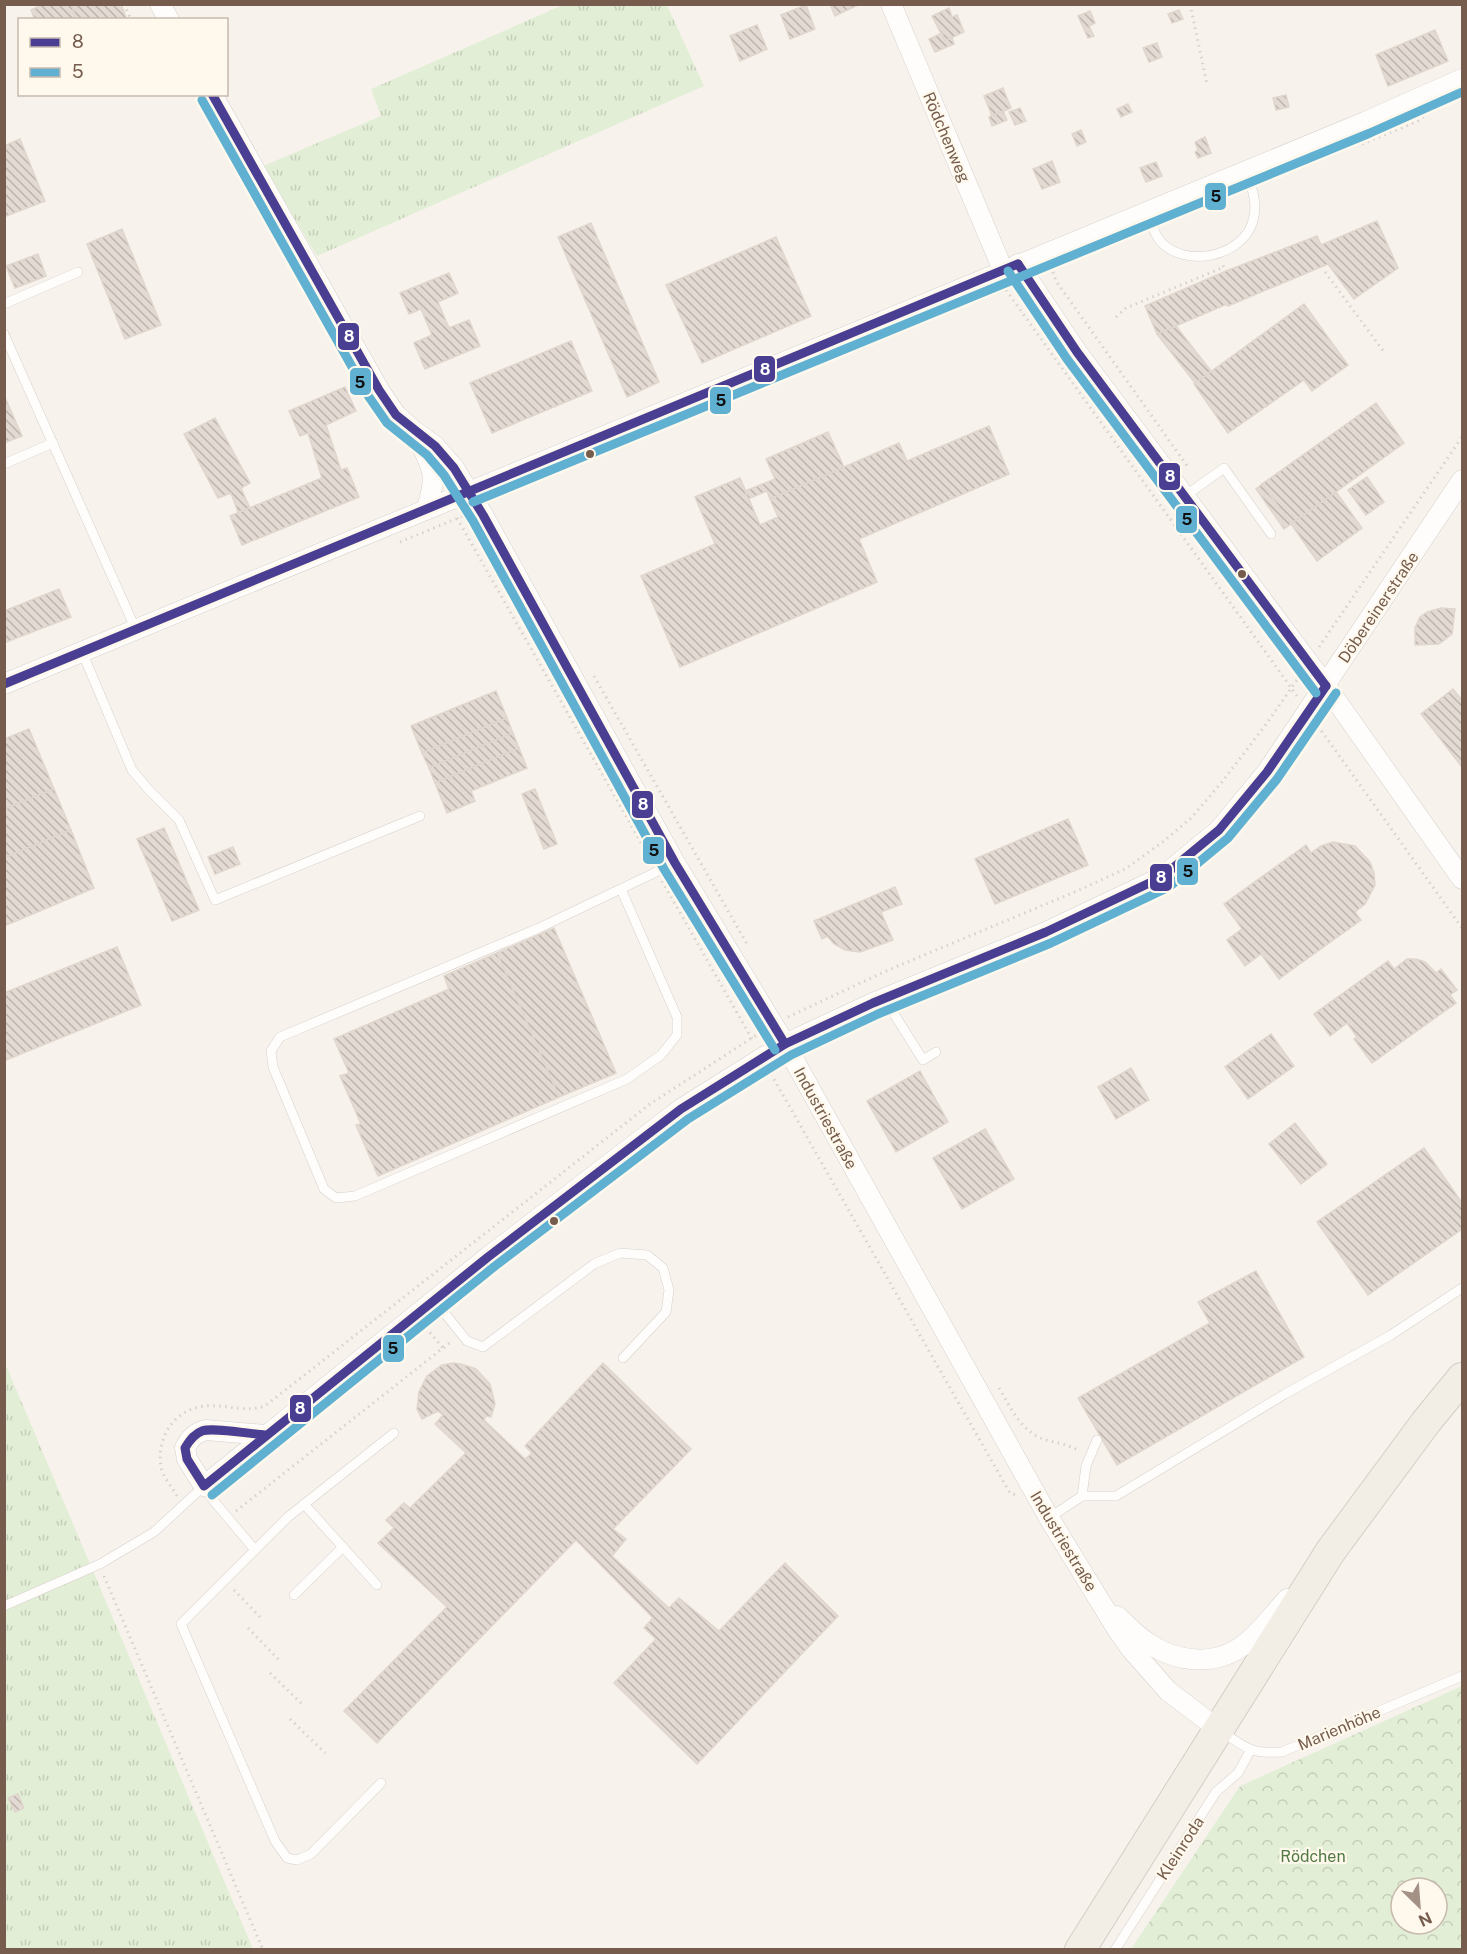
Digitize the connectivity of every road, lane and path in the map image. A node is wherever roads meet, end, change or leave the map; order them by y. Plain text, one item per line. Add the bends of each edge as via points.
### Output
1 (160, 4) edge
2 (891, 4) edge
3 (1190, 4) edge
4 (168, 18) edge
5 (1462, 79) edge
6 (1207, 84) dead end
7 (213, 96) edge
8 (1245, 170) junction
9 (1146, 212) junction
10 (1218, 254) junction
11 (1011, 267) junction
12 (78, 272) dead end
13 (1325, 272) dead end
14 (1006, 290) dead end
15 (4, 304) edge
16 (1116, 317) dead end
17 (4, 334) edge
18 (1384, 352) dead end
19 (414, 431) junction
20 (53, 443) junction
21 (4, 464) edge
22 (1462, 480) edge
23 (468, 491) junction
24 (1185, 496) junction
25 (448, 500) junction
26 (428, 508) junction
27 (1271, 534) dead end
28 (136, 630) junction
29 (82, 652) junction
30 (594, 676) dead end
31 (4, 684) edge
32 (1326, 686) junction
33 (1308, 712) junction
34 (420, 816) dead end
35 (675, 863) junction
36 (657, 871) junction
37 (1462, 879) edge
38 (621, 889) junction
39 (1462, 928) edge
40 (751, 950) dead end
41 (884, 998) junction
42 (783, 1008) dead end
43 (792, 1041) junction
44 (936, 1052) dead end
45 (762, 1058) junction
46 (1462, 1288) edge
47 (434, 1300) junction
48 (415, 1315) junction
49 (461, 1334) junction
50 (443, 1348) junction
51 (623, 1358) dead end
52 (1462, 1378) edge
53 (996, 1383) dead end
54 (394, 1433) dead end
55 (265, 1435) junction
56 (1097, 1440) dead end
57 (1090, 1458) junction
58 (204, 1486) junction
59 (1020, 1496) dead end
60 (1082, 1496) junction
61 (304, 1504) junction
62 (227, 1518) junction
63 (1049, 1518) junction
64 (343, 1547) junction
65 (255, 1550) junction
66 (1330, 1552) junction
67 (100, 1564) junction
68 (225, 1580) junction
69 (377, 1585) dead end
70 (294, 1595) dead end
71 (1099, 1600) junction
72 (4, 1606) edge
73 (260, 1617) dead end
74 (248, 1628) dead end
75 (281, 1662) dead end
76 (270, 1673) dead end
77 (1462, 1676) edge
78 (303, 1706) dead end
79 (290, 1719) dead end
80 (1218, 1729) junction
81 (1251, 1751) junction
82 (325, 1752) dead end
83 (381, 1783) dead end
84 (263, 1950) edge
85 (1080, 1950) edge
86 (1115, 1950) edge

1 - 4 street
2 - 11 street, Rödchenweg
3 - 6 path
5 - 8 street
7 - 19 street, Industriestraße via 379,390 396,415
8 - 9 street
8 - 10 lane via 1256,201 1253,223 1241,240
9 - 10 lane via 1161,241 1173,251 1195,256
9 - 11 street
10 - 16 path via 1224,267 1126,308
11 - 23 street
11 - 24 street, Rödchenweg
12 - 15 lane
13 - 18 path
14 - 33 path
17 - 20 lane
19 - 23 street, Industriestraße via 442,453
19 - 26 street, Industriestraße via 430,461 434,485
20 - 21 lane
20 - 28 lane
22 - 32 street, Döbereinerstraße
23 - 25 street
23 - 35 street, Industriestraße
24 - 27 lane via 1224,468
24 - 32 street, Rödchenweg
25 - 26 street
25 - 36 path
26 - 28 street
28 - 29 street
29 - 31 street
29 - 34 lane via 132,770 179,820 215,900
30 - 40 path
32 - 33 street, Döbereinerstraße
32 - 37 street, Rödchenweg
33 - 39 path
33 - 41 street, Döbereinerstraße via 1268,772 1219,830 1162,877 1046,932
35 - 36 lane
35 - 43 street, Industriestraße
36 - 38 lane
36 - 45 path
38 - 38 lane via 677,1017 678,1035 661,1056 627,1080 355,1196 336,1198 324,1189 273,1067 272,1051 280,1037 539,928
41 - 43 street, Döbereinerstraße
41 - 44 lane via 923,1060
42 - 43 path
43 - 45 street, Döbereinerstraße
43 - 63 street, Industriestraße
45 - 47 street, Döbereinerstraße via 681,1109
45 - 59 path via 1010,1493
46 - 60 lane via 1391,1335 1116,1496
47 - 48 street, Döbereinerstraße
47 - 49 lane
48 - 50 path
48 - 55 street, Döbereinerstraße
49 - 50 path
49 - 51 lane via 483,1347 594,1264 620,1253 647,1255 663,1268 669,1290 666,1312
50 - 62 path
52 - 66 main road
53 - 57 path via 1029,1431
54 - 61 lane
55 - 58 street, Döbereinerstraße
55 - 58 street via 206,1430 191,1438 185,1448 187,1459
56 - 57 lane
57 - 60 lane
58 - 62 lane
58 - 67 lane via 154,1532
60 - 63 lane
61 - 64 lane
61 - 65 lane
62 - 65 lane
63 - 71 street, Industriestraße
64 - 69 lane
64 - 70 lane
65 - 68 lane
66 - 71 street via 1245,1644 1208,1659 1178,1658 1147,1643
66 - 80 main road
67 - 72 lane
67 - 84 path
68 - 73 path
68 - 83 lane via 181,1624 275,1842 287,1858 297,1860 311,1854
71 - 80 street, Industriestraße via 1149,1672
74 - 75 path
76 - 78 path
77 - 81 lane, Marienhöhe via 1282,1752
79 - 82 path
80 - 81 lane
80 - 85 main road
81 - 86 lane, Kleinroda via 1238,1773 1216,1792

